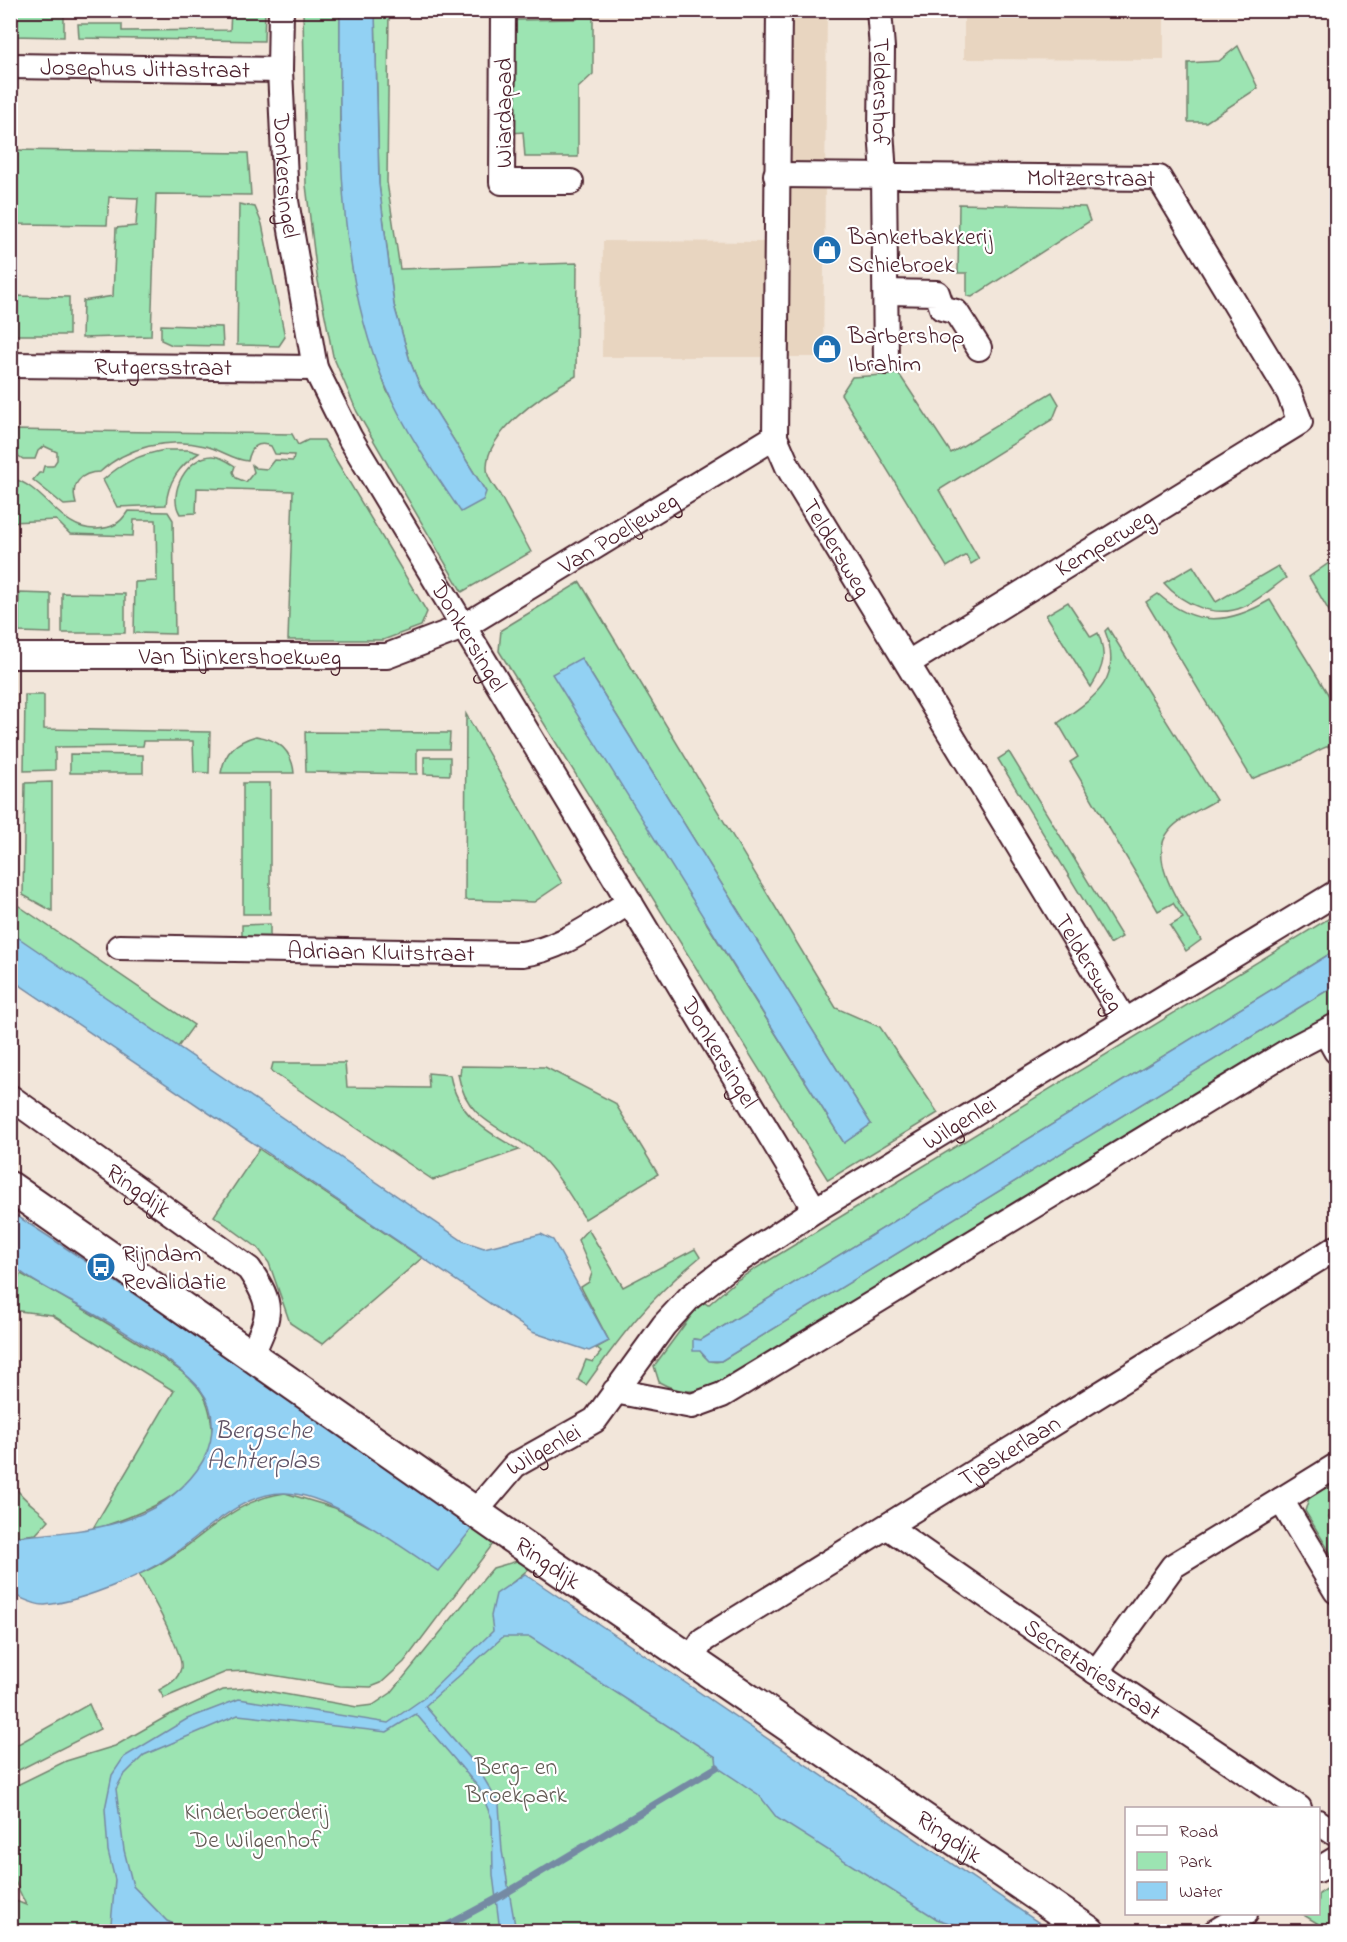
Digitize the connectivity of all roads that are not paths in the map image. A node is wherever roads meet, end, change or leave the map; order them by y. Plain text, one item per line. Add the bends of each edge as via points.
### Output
1 (281, 10) edge
2 (503, 10) edge
3 (779, 10) edge
4 (879, 10) edge
5 (10, 66) edge
6 (280, 70) junction
7 (776, 175) junction
8 (884, 176) junction
9 (571, 182) dead end
10 (886, 292) junction
11 (980, 348) dead end
12 (886, 362) dead end
13 (10, 365) edge
14 (315, 368) junction
15 (1300, 422) joint
16 (775, 437) junction
17 (463, 627) junction
18 (10, 656) edge
19 (908, 663) junction
20 (1336, 893) edge
21 (630, 902) junction
22 (119, 947) dead end
23 (1125, 1021) junction
24 (1333, 1037) edge
25 (10, 1097) edge
26 (10, 1187) edge
27 (815, 1210) junction
28 (1336, 1248) edge
29 (252, 1354) junction
30 (615, 1391) junction
31 (1336, 1466) edge
32 (1281, 1500) junction
33 (475, 1512) junction
34 (888, 1527) junction
35 (1336, 1591) edge
36 (690, 1660) junction
37 (1096, 1672) junction
38 (1296, 1807) edge
39 (1320, 1823) edge
40 (1336, 1834) edge
41 (1336, 1859) edge
42 (1320, 1869) edge
43 (1243, 1915) edge
44 (1090, 1932) edge
45 (1215, 1932) edge

1 - 6 street, Donkersingel
2 - 9 street, Wiardapad via 502,182
3 - 7 street, Teldersweg
4 - 8 street, Teldershof
5 - 6 street, Josephus Jittastraat
6 - 14 street, Donkersingel via 286,201
7 - 8 street, Moltzerstraat
7 - 16 street, Teldersweg
8 - 10 street, Teldershof
8 - 15 street, Moltzerstraat via 1159,178 1289,393
10 - 11 street via 937,293 942,308 956,312
10 - 12 street, Teldershof
13 - 14 street, Rutgersstraat
14 - 17 street, Donkersingel via 350,438
15 - 19 street, Kemperweg
16 - 17 street, Van Poeljeweg
16 - 19 street, Teldersweg via 788,467
17 - 18 street, Van Bijnkershoekweg via 387,656
17 - 21 street, Donkersingel
19 - 23 street, Teldersweg
20 - 23 street, Wilgenlei
21 - 22 street, Adriaan Kluitstraat via 558,945 522,954
21 - 27 street, Donkersingel
23 - 27 street, Wilgenlei
24 - 30 street via 1290,1050 722,1395 692,1406
25 - 29 street, Ringdijk via 249,1269 265,1292 268,1304 266,1324
26 - 29 street, Ringdijk
27 - 30 street, Wilgenlei via 690,1297
28 - 34 street, Tjaskerlaan
29 - 33 street, Ringdijk
30 - 33 street, Wilgenlei via 595,1420 510,1470
31 - 32 street
32 - 35 street
32 - 37 street via 1173,1566
33 - 36 street, Ringdijk
34 - 36 street, Tjaskerlaan via 703,1640
34 - 37 street, Secretariestraat
36 - 44 street, Ringdijk
37 - 38 street, Secretariestraat
39 - 40 street
41 - 42 street
43 - 45 street

